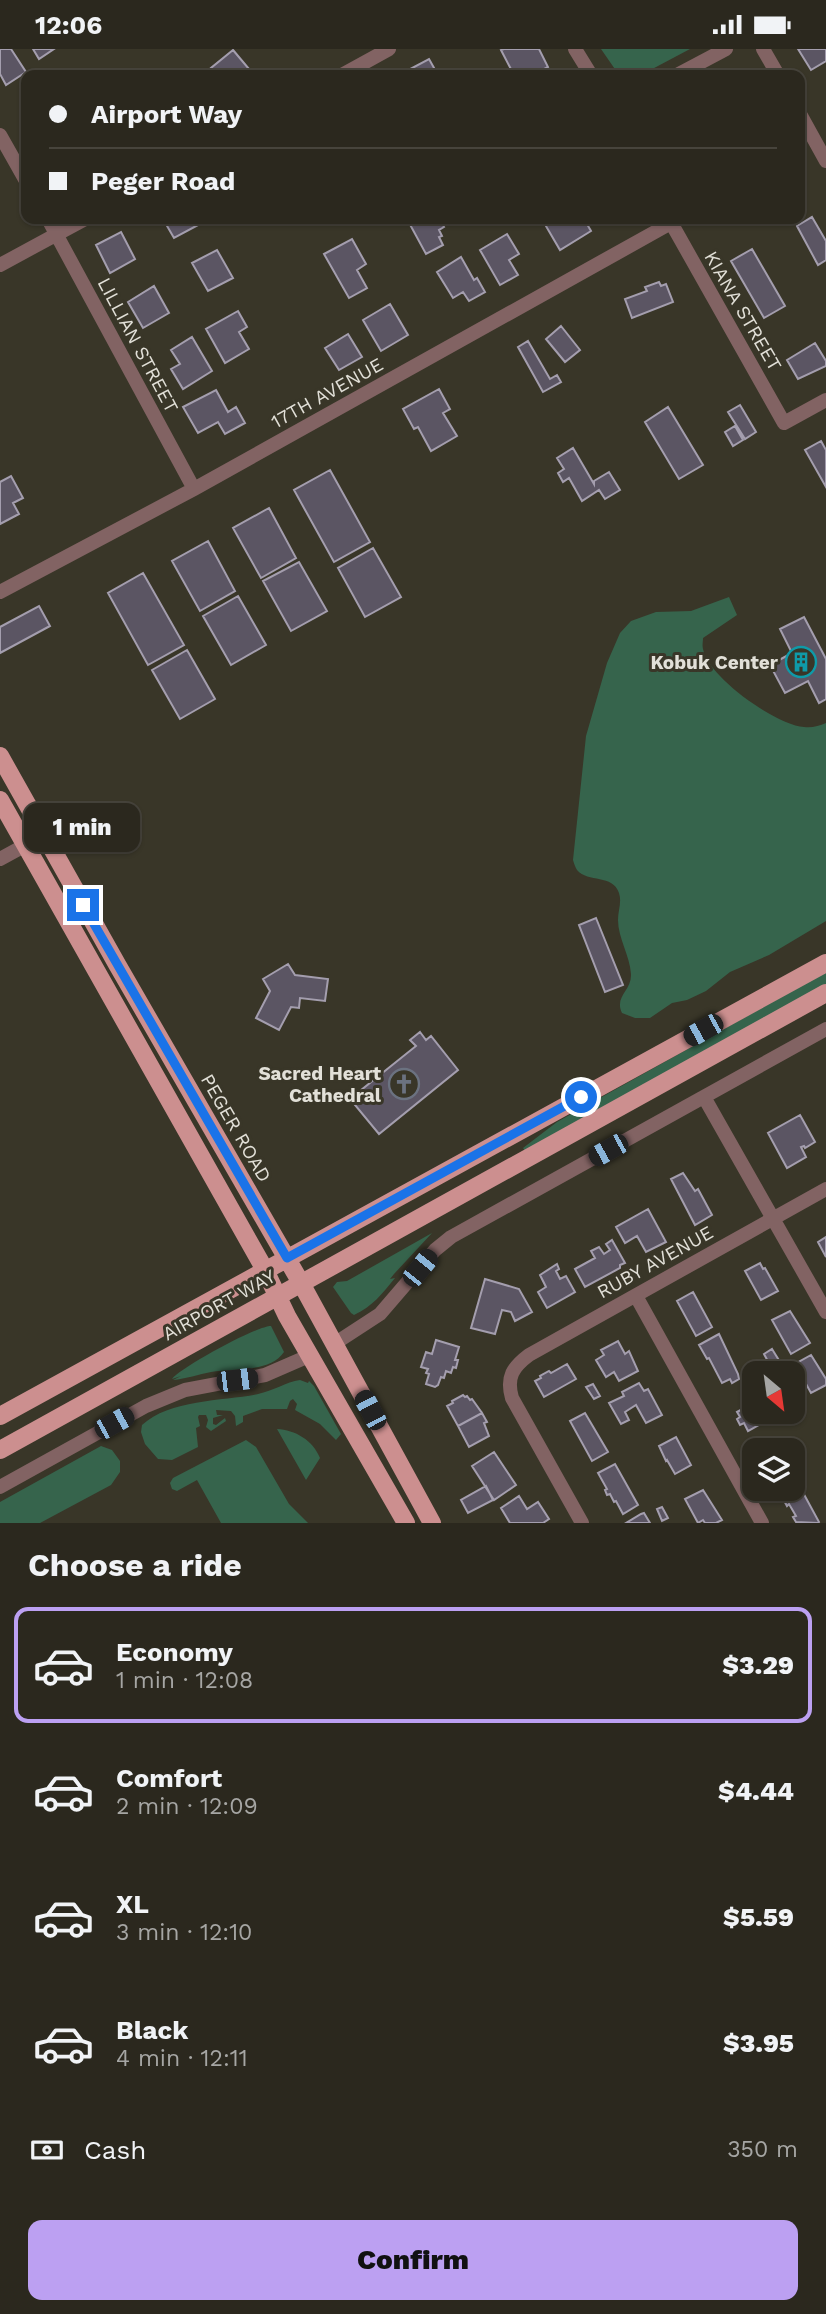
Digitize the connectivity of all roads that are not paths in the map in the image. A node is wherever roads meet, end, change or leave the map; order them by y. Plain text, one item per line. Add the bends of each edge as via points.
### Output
1 (389, 49) edge
2 (575, 49) edge
3 (726, 49) edge
4 (763, 49) edge
5 (351, 70) edge
6 (588, 70) edge
7 (686, 70) edge
8 (775, 70) edge
9 (805, 123) edge
10 (0, 135) edge
11 (826, 161) edge
12 (21, 172) edge
13 (51, 224) edge
14 (76, 224) edge
15 (665, 224) edge
16 (672, 224) edge
17 (57, 235) junction
18 (0, 265) edge
19 (826, 400) edge
20 (194, 489) junction
21 (0, 592) edge
22 (0, 756) edge
23 (0, 800) edge
24 (44, 835) junction
25 (25, 845) junction
26 (0, 859) edge
27 (826, 963) edge
28 (826, 993) edge
29 (826, 1029) edge
30 (704, 1097) junction
31 (826, 1189) edge
32 (772, 1219) junction
33 (287, 1258) junction
34 (265, 1270) junction
35 (301, 1283) junction
36 (278, 1296) junction
37 (636, 1296) junction
38 (826, 1312) edge
39 (334, 1344) junction
40 (311, 1355) junction
41 (0, 1416) edge
42 (0, 1450) edge
43 (0, 1487) edge
44 (406, 1523) edge
45 (432, 1523) edge
46 (582, 1523) edge
47 (762, 1523) edge

1 - 5 street
2 - 6 street
3 - 7 street
4 - 8 street
9 - 11 street
10 - 12 street
13 - 17 street, LILLIAN STREET
14 - 17 street
15 - 20 street, 17TH AVENUE
16 - 19 street, KIANA STREET via 784,423
17 - 18 street
17 - 20 street, LILLIAN STREET
20 - 21 street, 17TH AVENUE
22 - 24 main road, PEGER ROAD
23 - 25 main road
24 - 25 street
24 - 33 main road, PEGER ROAD
25 - 26 street
25 - 34 main road
27 - 33 main road, AIRPORT WAY
28 - 35 main road, AIRPORT WAY
29 - 30 street
30 - 32 street
30 - 39 street via 451,1237 380,1314
31 - 32 street, RUBY AVENUE
32 - 37 street, RUBY AVENUE
32 - 38 street
33 - 34 main road, AIRPORT WAY
33 - 35 main road, PEGER ROAD
34 - 36 main road
34 - 41 main road, AIRPORT WAY
35 - 36 main road, AIRPORT WAY
35 - 39 main road, PEGER ROAD
36 - 40 main road
36 - 42 main road, AIRPORT WAY
37 - 46 street, RUBY AVENUE via 529,1355 509,1377 516,1405
37 - 47 street
39 - 45 main road, PEGER ROAD
40 - 43 street via 265,1375 167,1396
40 - 44 main road

